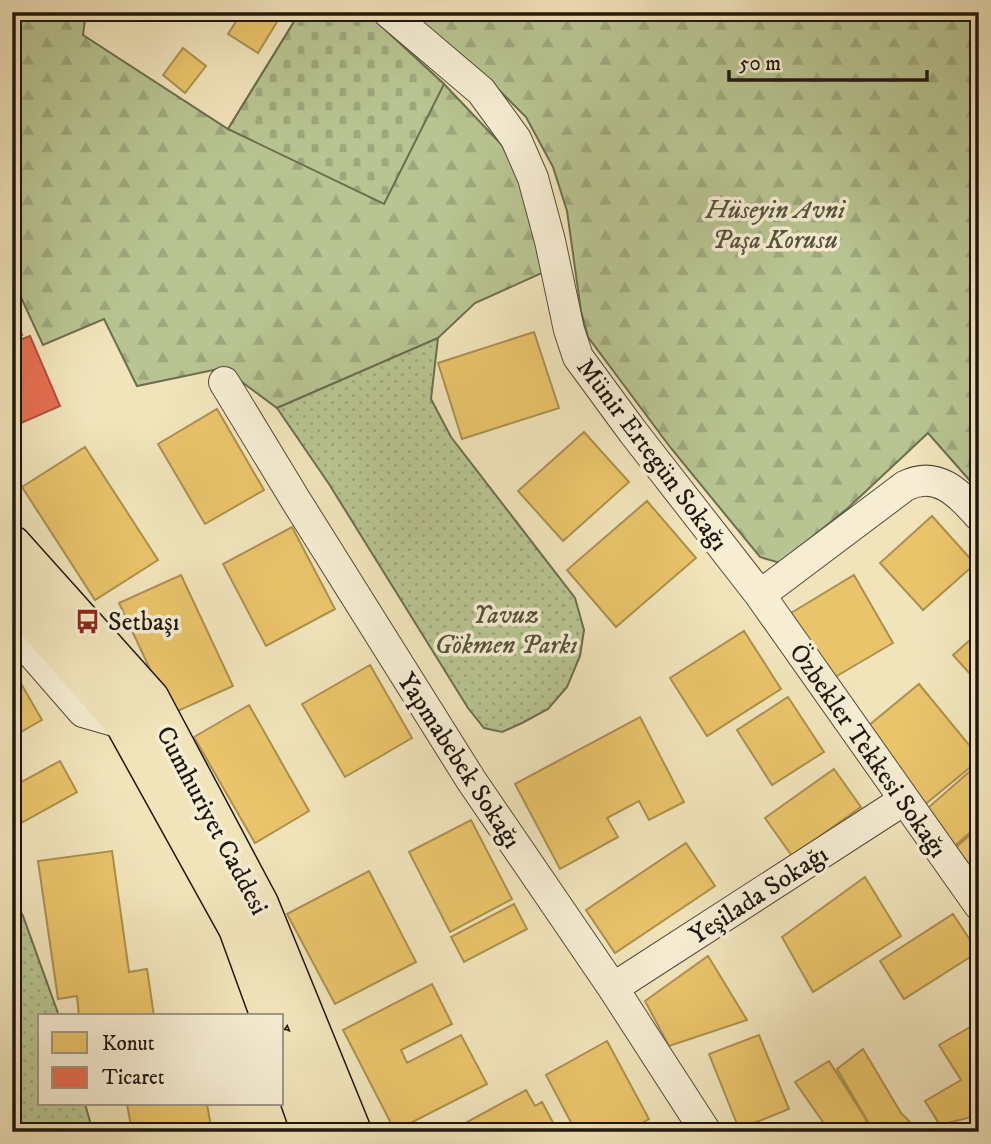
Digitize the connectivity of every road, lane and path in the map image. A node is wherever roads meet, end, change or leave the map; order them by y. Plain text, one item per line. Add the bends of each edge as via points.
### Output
1 (388, 12) edge
2 (224, 382) dead end
3 (979, 516) edge
4 (12, 545) edge
5 (760, 595) junction
6 (24, 607) edge
7 (904, 800) junction
8 (979, 905) edge
9 (613, 988) junction
10 (269, 1014) edge
11 (284, 1055) edge
12 (311, 1132) edge
13 (352, 1132) edge
14 (706, 1132) edge

1 - 5 street, Münir Ertegün Sokağı via 481,91 516,139 533,178 578,357
2 - 9 street, Yapmabebek Sokağı via 471,780
3 - 5 street via 949,486 926,479 915,481
4 - 13 main road, Cumhuriyet Caddesi via 150,699 259,904
5 - 7 street, Özbekler Tekkesi Sokağı
6 - 10 main road, Cumhuriyet Caddesi via 125,724 238,928
7 - 8 street, Özbekler Tekkesi Sokağı
7 - 9 street, Yeşilada Sokağı
9 - 14 street, Yapmabebek Sokağı
11 - 12 main road

